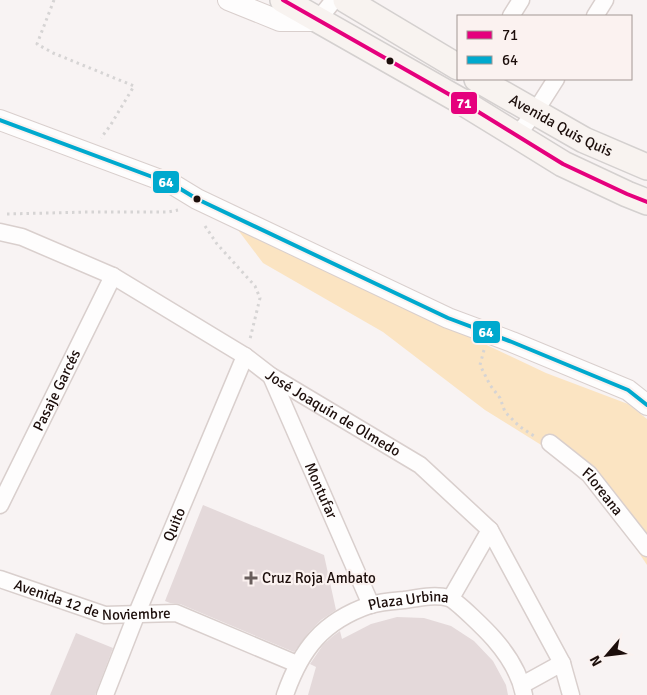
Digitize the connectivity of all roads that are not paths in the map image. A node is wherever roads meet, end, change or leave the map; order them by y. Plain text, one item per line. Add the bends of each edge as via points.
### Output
1 (228, 0) edge
2 (282, 0) edge
3 (334, 0) edge
4 (346, 0) edge
5 (521, 0) edge
6 (605, 0) edge
7 (512, 15) edge
8 (596, 15) edge
9 (318, 21) junction
10 (457, 67) edge
11 (479, 80) edge
12 (555, 80) edge
13 (535, 112) junction
14 (0, 120) edge
15 (516, 137) junction
16 (647, 167) edge
17 (647, 202) edge
18 (0, 232) edge
19 (113, 276) junction
20 (245, 356) junction
21 (272, 376) junction
22 (647, 405) edge
23 (550, 443) road end
24 (0, 505) edge
25 (490, 530) junction
26 (647, 548) edge
27 (0, 579) edge
28 (451, 598) junction
29 (371, 604) junction
30 (137, 613) junction
31 (562, 663) junction
32 (297, 664) junction
33 (523, 690) edge
34 (105, 695) edge
35 (285, 695) edge
36 (571, 695) edge

1 - 9 street via 280,21
2 - 9 main road, Avenida Quis Quis
3 - 9 street
4 - 10 main road
5 - 7 street
6 - 8 street
9 - 15 main road, Avenida Quis Quis via 459,100
11 - 13 main road, Avenida Quis Quis
12 - 13 street
13 - 15 street
13 - 16 main road, Avenida Quis Quis via 584,140
14 - 22 street via 174,185 448,318 628,390
15 - 17 main road, Avenida Quis Quis via 562,164
18 - 19 street, José Joaquín de Olmedo via 22,237
19 - 20 street, José Joaquín de Olmedo
19 - 24 street, Pasaje Garcés
20 - 21 street, José Joaquín de Olmedo
20 - 30 street, Quito
21 - 25 street, José Joaquín de Olmedo via 420,466
21 - 29 street, Montufar
23 - 26 street, Floreana via 589,474
25 - 28 street
25 - 31 street, José Joaquín de Olmedo
27 - 30 street, Avenida 12 de Noviembre via 105,615
28 - 29 street, Plaza Urbina via 430,596
28 - 33 street, Plaza Urbina via 487,631 508,656
29 - 32 street, Plaza Urbina via 341,618 316,638
30 - 32 street, Avenida 12 de Noviembre via 176,613
30 - 34 street, Quito
31 - 33 street
31 - 36 street, José Joaquín de Olmedo
32 - 35 street, Plaza Urbina

